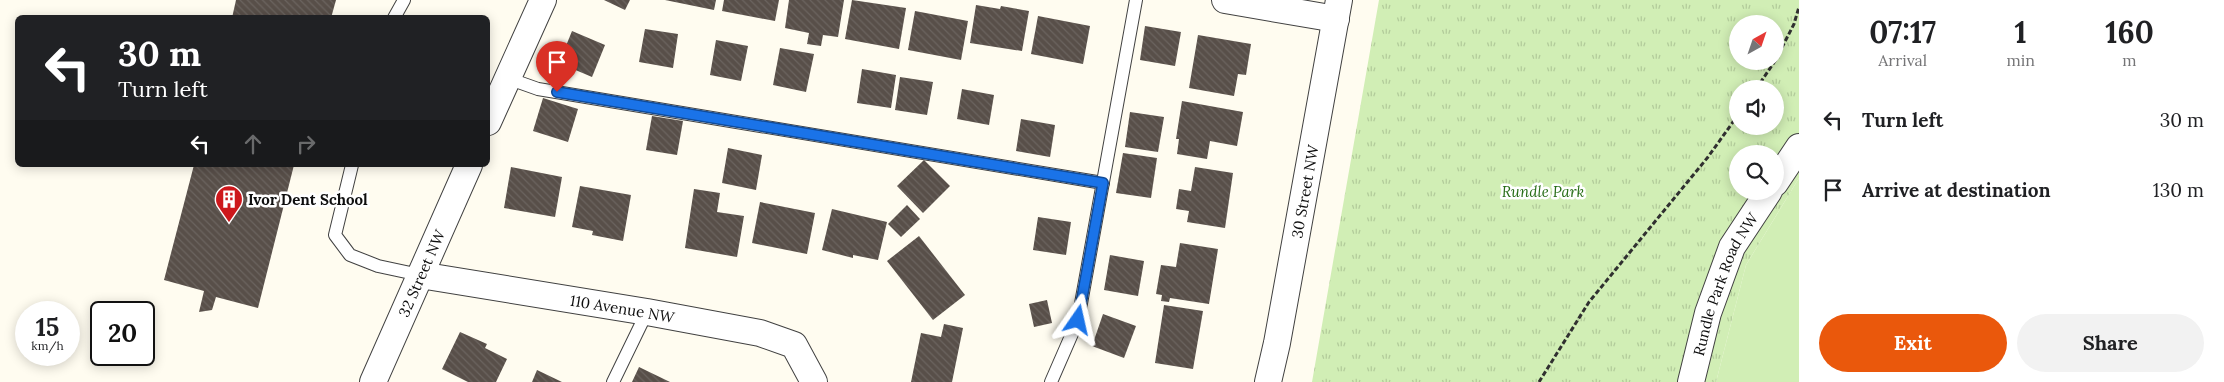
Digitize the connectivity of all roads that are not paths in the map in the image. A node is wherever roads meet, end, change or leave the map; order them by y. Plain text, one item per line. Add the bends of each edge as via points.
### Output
1 (404, 0) edge
2 (544, 0) edge
3 (1136, 0) edge
4 (1226, 0) edge
5 (1338, 9) edge
6 (396, 15) edge
7 (507, 78) junction
8 (490, 117) edge
9 (1799, 148) edge
10 (352, 167) edge
11 (468, 167) edge
12 (1784, 170) edge
13 (1103, 183) junction
14 (1763, 200) edge
15 (420, 275) junction
16 (647, 312) junction
17 (812, 376) edge
18 (372, 382) edge
19 (613, 382) edge
20 (1051, 382) edge
21 (1268, 382) edge
22 (1691, 382) edge

1 - 6 lane
2 - 7 street
3 - 13 lane
4 - 5 street
5 - 21 street, 30 Street NW
7 - 8 street
7 - 13 lane via 538,89
9 - 12 street
10 - 15 lane via 335,235 350,255 378,266
11 - 15 street, 32 Street NW
13 - 20 lane via 1078,320
14 - 22 street, Rundle Park Road NW via 1732,247 1708,313
15 - 16 street, 110 Avenue NW
15 - 18 street, 32 Street NW
16 - 17 street, 110 Avenue NW via 760,334 794,345
16 - 19 lane

